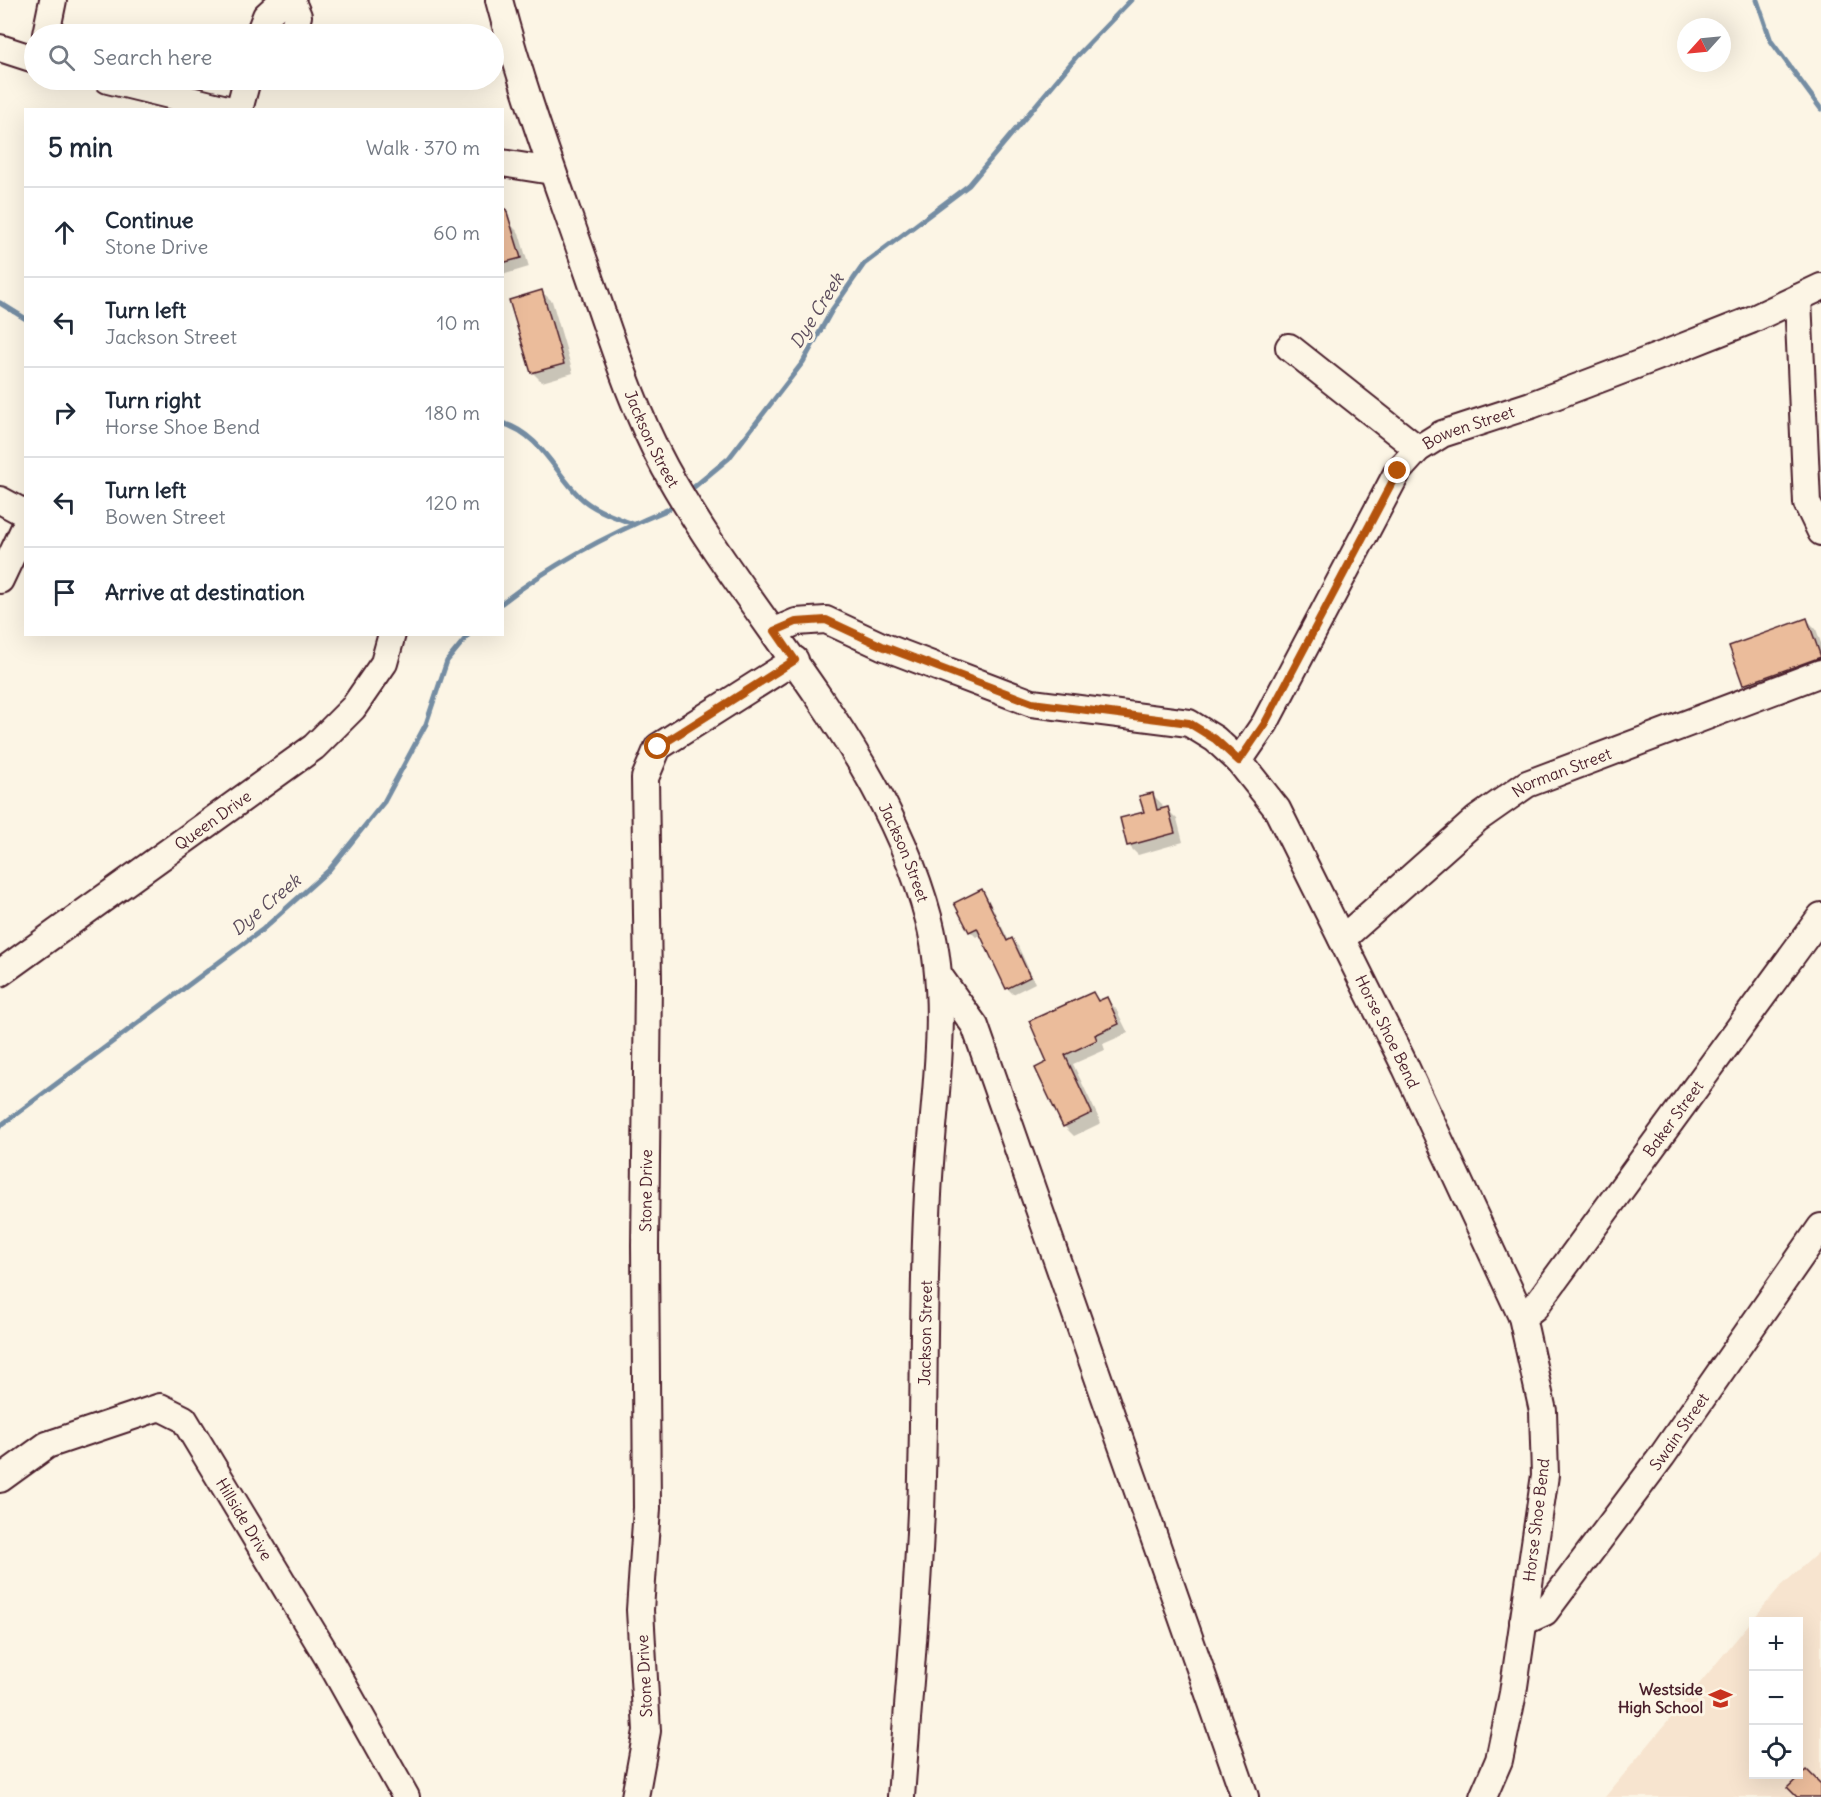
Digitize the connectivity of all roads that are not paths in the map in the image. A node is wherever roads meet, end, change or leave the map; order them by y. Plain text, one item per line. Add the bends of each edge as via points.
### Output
1 (53, 0) edge
2 (499, 0) edge
3 (48, 24) edge
4 (263, 24) edge
5 (295, 24) edge
6 (0, 48) edge
7 (24, 56) edge
8 (149, 90) edge
9 (245, 90) edge
10 (223, 108) edge
11 (240, 108) edge
12 (504, 163) edge
13 (552, 171) junction
14 (1810, 292) edge
15 (1289, 347) dead end
16 (1418, 449) junction
17 (0, 500) edge
18 (24, 513) edge
19 (24, 529) edge
20 (1821, 532) edge
21 (0, 579) edge
22 (775, 631) junction
23 (391, 636) edge
24 (795, 660) junction
25 (1821, 673) edge
26 (1239, 761) junction
27 (1821, 916) edge
28 (1342, 939) junction
29 (0, 974) edge
30 (940, 977) junction
31 (1821, 1227) edge
32 (1522, 1317) junction
33 (0, 1479) edge
34 (1523, 1623) junction
35 (406, 1797) edge
36 (636, 1797) edge
37 (901, 1797) edge
38 (1245, 1797) edge
39 (1483, 1797) edge

1 - 3 street
2 - 13 street, Jackson Street
4 - 5 street via 280,3 293,4 298,16
6 - 7 street
8 - 10 street
9 - 11 street
12 - 13 street
13 - 22 street, Jackson Street via 618,356 663,464 692,514
14 - 16 street, Bowen Street via 1654,358 1442,434
14 - 20 street via 1807,503
15 - 16 street
16 - 26 street, Bowen Street via 1398,471 1265,723
17 - 18 street
19 - 21 street
22 - 24 street, Jackson Street
22 - 26 street, Horse Shoe Bend via 796,622 826,620 882,646 1032,703 1189,723
23 - 29 street, Queen Drive via 384,663 353,708 314,747
24 - 30 street, Jackson Street via 880,794 912,867 929,920
24 - 36 street, Stone Drive via 658,747 645,778 647,1508 640,1610 647,1731
25 - 28 street, Norman Street via 1527,784 1477,819
26 - 28 street, Horse Shoe Bend via 1277,810
27 - 32 street, Baker Street via 1535,1307
28 - 32 street, Horse Shoe Bend
30 - 37 street, Jackson Street via 941,1027 928,1195 921,1513
30 - 38 street via 975,1026
31 - 34 street, Swain Street via 1662,1456 1545,1612
32 - 34 street, Horse Shoe Bend via 1543,1411 1545,1475
33 - 35 street, Hillside Drive via 46,1445 160,1407 184,1419 327,1656
34 - 39 street, Horse Shoe Bend via 1499,1760

